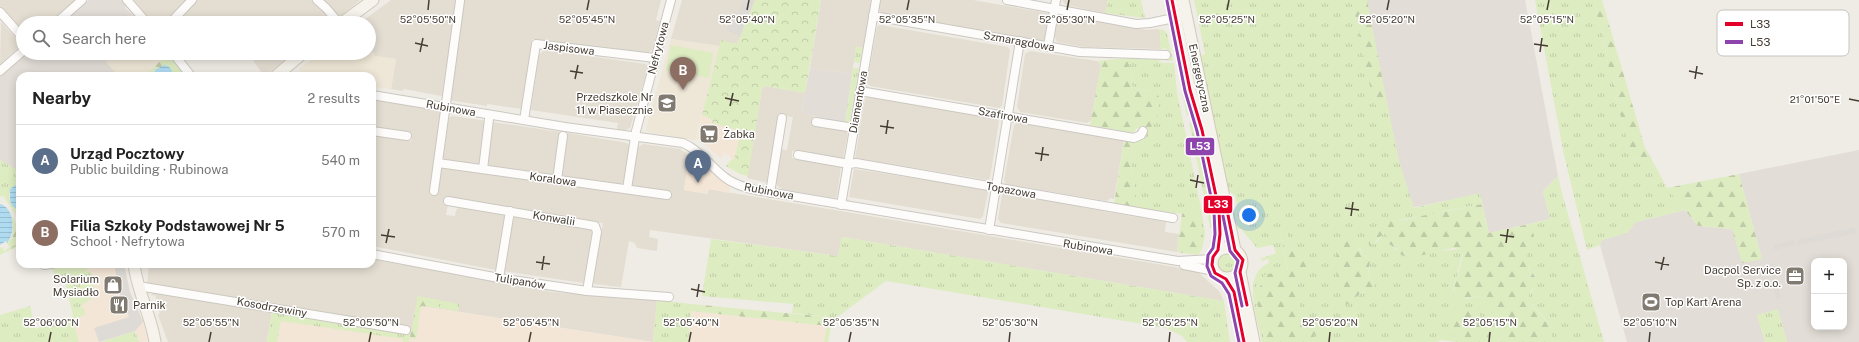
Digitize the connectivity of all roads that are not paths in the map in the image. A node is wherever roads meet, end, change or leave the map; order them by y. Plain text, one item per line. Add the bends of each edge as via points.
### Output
1 (82, 0) edge
2 (127, 0) edge
3 (192, 0) edge
4 (317, 0) edge
5 (373, 0) edge
6 (671, 0) edge
7 (876, 0) edge
8 (1007, 0) edge
9 (1056, 0) edge
10 (1172, 0) edge
11 (1184, 0) edge
12 (460, 1) edge
13 (1055, 9) junction
14 (0, 12) edge
15 (64, 16) edge
16 (141, 16) edge
17 (177, 16) edge
18 (333, 16) edge
19 (351, 16) edge
20 (873, 16) junction
21 (1187, 16) junction
22 (1175, 18) junction
23 (16, 30) edge
24 (1020, 41) junction
25 (1048, 46) junction
26 (1166, 55) dead end
27 (16, 57) edge
28 (655, 58) junction
29 (178, 60) edge
30 (296, 60) edge
31 (0, 71) edge
32 (188, 72) edge
33 (284, 72) edge
34 (860, 91) junction
35 (376, 96) edge
36 (445, 106) junction
37 (1007, 116) junction
38 (782, 118) dead end
39 (489, 119) dead end
40 (524, 120) junction
41 (816, 122) dead end
42 (854, 128) junction
43 (1143, 131) dead end
44 (376, 132) edge
45 (407, 136) dead end
46 (563, 136) dead end
47 (634, 137) junction
48 (798, 155) dead end
49 (438, 162) junction
50 (848, 164) junction
51 (482, 169) junction
52 (557, 180) junction
53 (996, 187) junction
54 (627, 189) junction
55 (434, 191) dead end
56 (770, 193) junction
57 (668, 195) dead end
58 (448, 201) dead end
59 (842, 205) junction
60 (510, 211) junction
61 (1173, 218) dead end
62 (989, 230) junction
63 (1235, 250) junction
64 (376, 255) edge
65 (1215, 255) junction
66 (1178, 261) junction
67 (135, 268) edge
68 (1214, 271) junction
69 (1240, 272) junction
70 (499, 278) junction
71 (1226, 279) junction
72 (138, 286) junction
73 (587, 291) junction
74 (669, 297) dead end
75 (153, 329) junction
76 (406, 330) dead end
77 (155, 342) edge
78 (160, 342) edge
79 (1244, 342) edge
80 (1254, 342) edge

1 - 15 street
2 - 16 street
3 - 17 street
4 - 18 street
5 - 19 street
6 - 28 street, Nefrytowa
7 - 20 street, Diamentowa
8 - 13 street
9 - 13 street
10 - 22 street, Energetyczna
11 - 21 street, Energetyczna
12 - 36 street
13 - 22 street via 1142,24
13 - 25 street
14 - 23 street
20 - 24 street, Szmaragdowa
20 - 34 street, Diamentowa
21 - 22 street
21 - 63 street, Energetyczna
22 - 65 street, Energetyczna via 1219,210 1220,234
24 - 25 street, Szmaragdowa
24 - 37 street
25 - 26 street, Szmaragdowa via 1080,52
27 - 31 street
28 - 40 street, Jaspisowa via 536,44
28 - 47 street, Nefrytowa
29 - 32 street
30 - 33 street
34 - 37 street, Szafirowa
34 - 42 street, Diamentowa
35 - 36 street, Rubinowa
36 - 40 street, Rubinowa
36 - 49 street
37 - 43 street, Szafirowa via 1134,138
37 - 53 street
38 - 56 street
39 - 51 street
40 - 47 street, Rubinowa
41 - 42 street
42 - 50 street, Diamentowa
44 - 45 street
46 - 52 street
47 - 54 street, Nefrytowa
47 - 56 street, Rubinowa via 683,143 695,149 734,183
48 - 50 street, Topazowa
49 - 51 street, Koralowa
49 - 55 street
50 - 53 street, Topazowa via 856,163
50 - 59 street, Diamentowa
51 - 52 street, Koralowa
52 - 54 street, Koralowa
53 - 61 street, Topazowa
53 - 62 street
54 - 57 street, Koralowa
56 - 59 street, Rubinowa
58 - 60 street, Konwalii
59 - 62 street, Rubinowa
60 - 70 street
60 - 73 street, Konwalii via 595,226 597,232
62 - 66 street, Rubinowa
63 - 65 street via 1226,248
63 - 69 street, Energetyczna via 1243,260
64 - 70 street, Tulipanów
65 - 66 street, Rubinowa
65 - 68 street, Energetyczna
66 - 68 street, Rubinowa via 1183,265
67 - 72 street
68 - 71 street
69 - 71 street
69 - 80 street, Energetyczna
70 - 73 street, Tulipanów
71 - 79 street via 1234,292
72 - 75 street
72 - 76 street, Kosodrzewiny
73 - 74 street, Tulipanów
75 - 77 street
75 - 78 street

